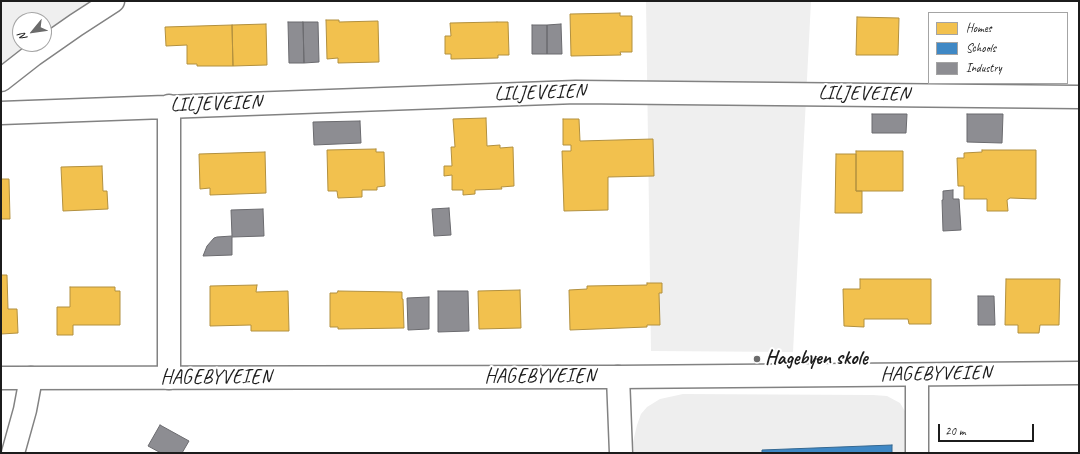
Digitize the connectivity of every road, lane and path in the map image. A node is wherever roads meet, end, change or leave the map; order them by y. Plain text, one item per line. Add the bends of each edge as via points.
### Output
1 (113, 1) edge
2 (1, 80) edge
3 (1079, 97) edge
4 (169, 106) junction
5 (1, 112) edge
6 (1079, 373) edge
7 (917, 375) junction
8 (618, 377) junction
9 (1, 378) edge
10 (31, 378) junction
11 (169, 378) junction
12 (13, 453) edge
13 (621, 453) edge
14 (917, 453) edge

1 - 2 street
3 - 4 street, LILJEVEIEN via 576,92
4 - 5 street, LILJEVEIEN
4 - 11 street
6 - 7 street, HAGEBYVEIEN
7 - 8 street, HAGEBYVEIEN
7 - 14 street
8 - 11 street, HAGEBYVEIEN
8 - 13 street
9 - 10 street, HAGEBYVEIEN
10 - 11 street, HAGEBYVEIEN
10 - 12 street

